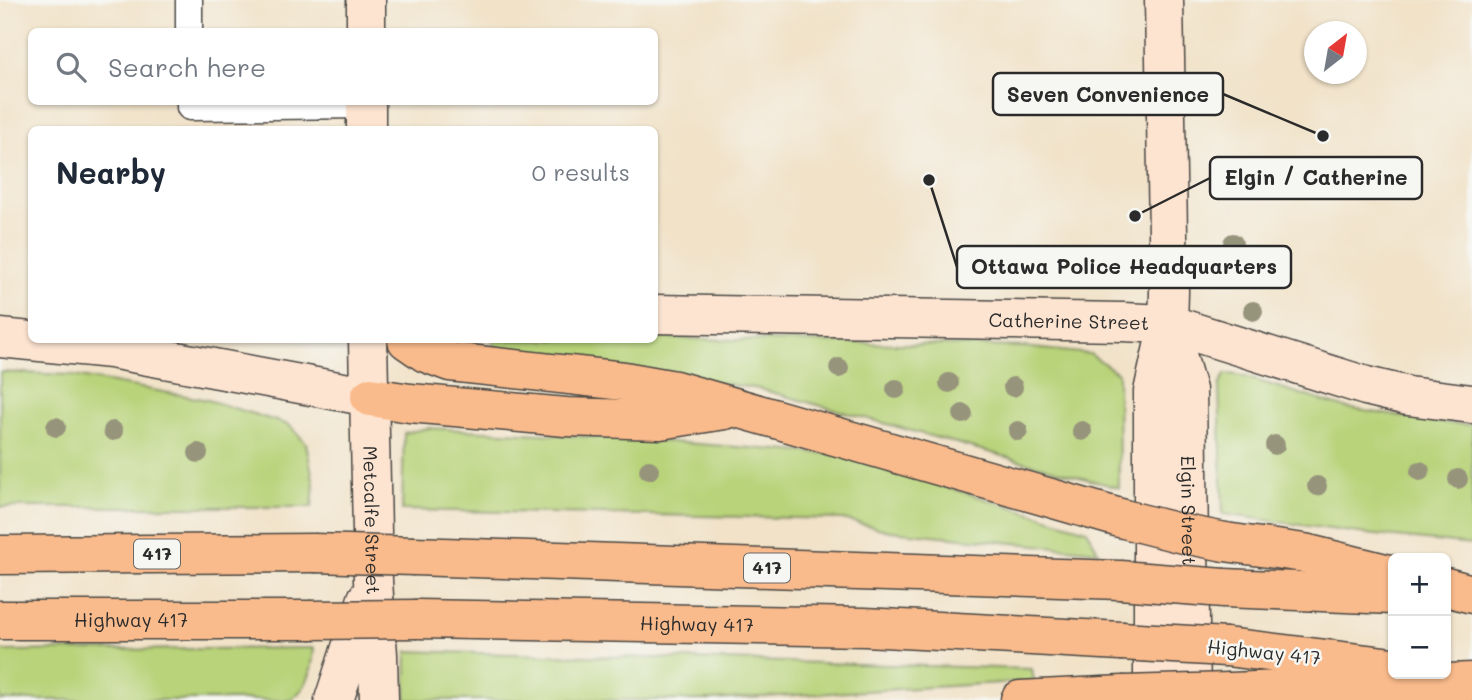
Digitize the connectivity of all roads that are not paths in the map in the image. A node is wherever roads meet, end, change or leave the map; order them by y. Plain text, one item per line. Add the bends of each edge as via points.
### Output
1 (189, 0) edge
2 (366, 0) edge
3 (1164, 0) edge
4 (190, 28) edge
5 (366, 28) edge
6 (190, 105) edge
7 (366, 112) edge
8 (658, 314) edge
9 (28, 315) edge
10 (0, 317) edge
11 (1168, 324) junction
12 (0, 338) edge
13 (28, 341) edge
14 (50, 343) edge
15 (368, 343) edge
16 (411, 343) edge
17 (370, 397) junction
18 (1472, 404) edge
19 (737, 409) junction
20 (0, 555) edge
21 (1388, 574) edge
22 (373, 581) junction
23 (1451, 589) edge
24 (1388, 595) edge
25 (1472, 595) edge
26 (1451, 596) edge
27 (0, 620) edge
28 (1388, 666) edge
29 (1451, 674) edge
30 (1472, 676) edge
31 (1472, 682) edge
32 (1138, 698) edge
33 (334, 700) edge
34 (379, 700) edge
35 (1020, 700) edge
36 (1191, 700) edge

1 - 4 street
2 - 5 main road
3 - 11 main road, Elgin Street
6 - 7 street
8 - 11 main road, Catherine Street
9 - 10 main road
11 - 18 main road, Catherine Street via 1366,386
11 - 32 main road, Elgin Street via 1153,393
11 - 36 main road, Elgin Street via 1187,390
12 - 13 main road
14 - 17 main road via 111,349
15 - 17 main road, Metcalfe Street
16 - 19 highway via 450,362 625,381
17 - 19 highway via 566,417 660,420
17 - 22 main road, Metcalfe Street
19 - 21 highway, bridge via 1179,533 1304,553
20 - 24 highway, 417, bridge via 313,553 1120,580
22 - 33 main road
22 - 34 main road, Metcalfe Street
23 - 25 highway
25 - 26 highway
27 - 28 highway, Highway 417, bridge via 417,619 865,627 1226,647
29 - 30 highway
31 - 32 highway, bridge
32 - 35 highway

